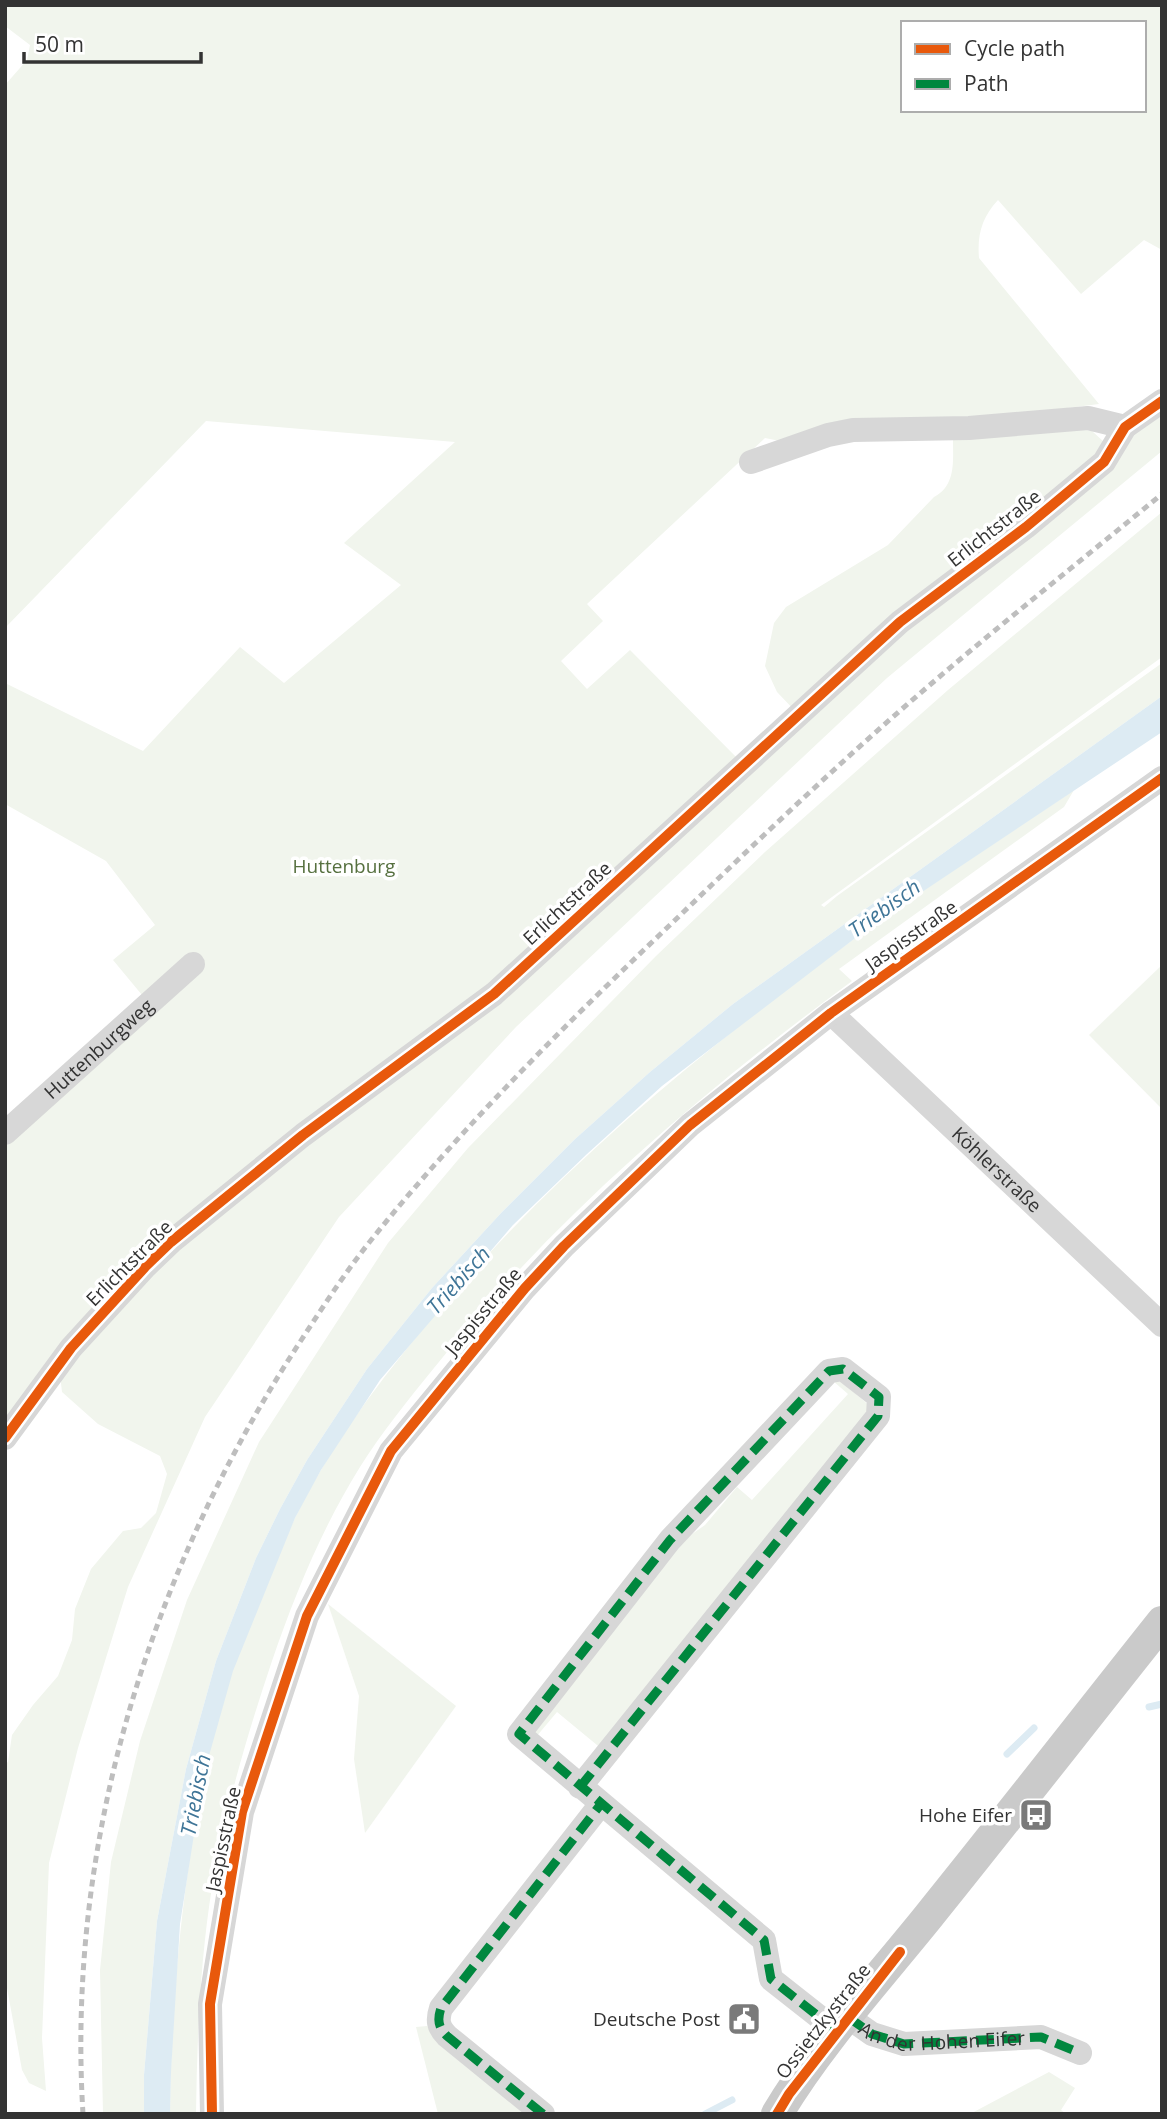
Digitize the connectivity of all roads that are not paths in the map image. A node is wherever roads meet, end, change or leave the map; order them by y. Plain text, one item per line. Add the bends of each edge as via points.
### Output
1 (1162, 401) edge
2 (1125, 427) junction
3 (751, 462) dead end
4 (1162, 778) edge
5 (193, 964) dead end
6 (831, 1013) junction
7 (5, 1133) edge
8 (1162, 1325) edge
9 (5, 1438) edge
10 (1162, 1622) edge
11 (580, 1787) junction
12 (601, 1804) junction
13 (842, 2024) junction
14 (1080, 2053) dead end
15 (212, 2114) edge
16 (543, 2114) edge
17 (777, 2114) edge

1 - 2 street, Erlichtstraße
2 - 3 street via 1088,418 969,428 853,430
2 - 9 street, Erlichtstraße via 1104,462 900,622 494,994 303,1135 171,1242 71,1348
4 - 6 street, Jaspisstraße
5 - 7 street, Huttenburgweg
6 - 8 street, Köhlerstraße
6 - 15 street, Jaspisstraße via 690,1125 564,1246 391,1451 307,1616 242,1812 210,2004
10 - 13 main road, Ossietzkystraße
11 - 11 street, An der Hohen Eifer via 519,1734 670,1541 829,1371 843,1369 879,1397 878,1416
11 - 12 street, An der Hohen Eifer
12 - 13 street, An der Hohen Eifer via 764,1940 771,1979
12 - 16 street via 441,2008 438,2023 446,2036
13 - 14 street, An der Hohen Eifer via 904,2044 1041,2037
13 - 17 main road, Ossietzkystraße

